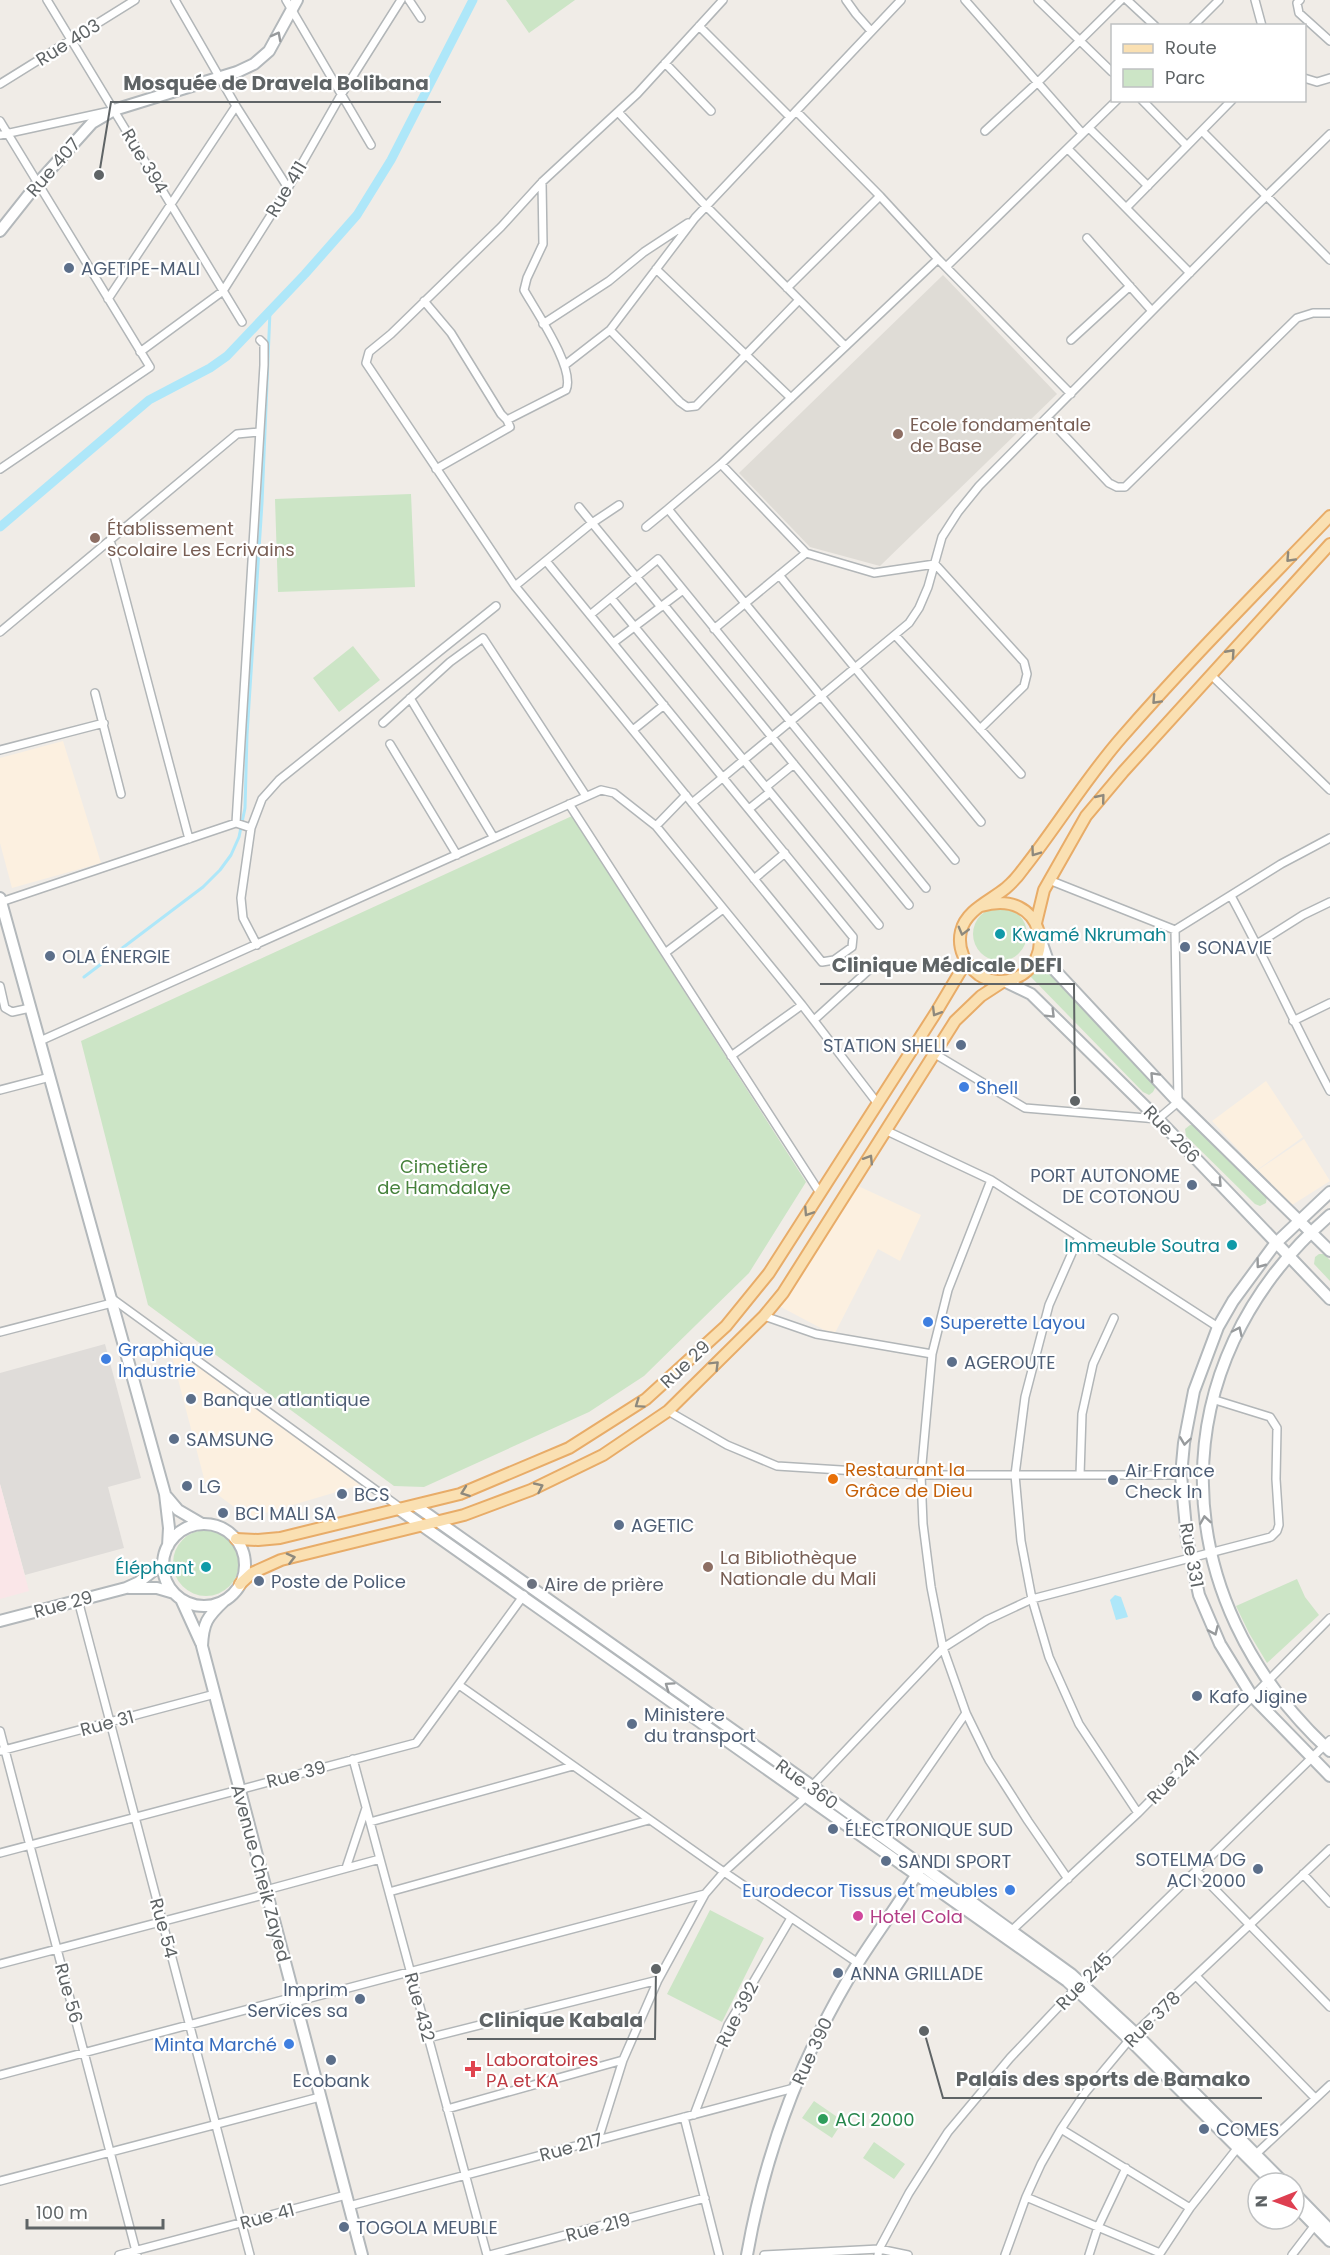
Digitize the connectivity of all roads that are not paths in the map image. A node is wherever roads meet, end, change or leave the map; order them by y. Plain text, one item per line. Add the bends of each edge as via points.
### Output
1 (47, 0) edge
2 (135, 0) edge
3 (175, 0) edge
4 (401, 0) edge
5 (409, 0) edge
6 (723, 0) edge
7 (846, 0) edge
8 (901, 0) edge
9 (965, 0) edge
10 (1038, 0) edge
11 (1121, 0) edge
12 (1127, 0) edge
13 (1255, 0) edge
14 (1300, 0) edge
15 (1215, 1) edge
16 (291, 3) edge
17 (421, 18) dead end
18 (1153, 24) edge
19 (1195, 24) edge
20 (1261, 24) edge
21 (699, 26) junction
22 (871, 31) junction
23 (71, 40) junction
24 (1080, 41) junction
25 (1330, 41) edge
26 (665, 63) junction
27 (1111, 70) edge
28 (220, 77) junction
29 (1306, 78) edge
30 (1330, 78) edge
31 (1037, 83) junction
32 (0, 84) edge
33 (341, 95) junction
34 (1115, 102) edge
35 (1144, 102) edge
36 (1229, 102) edge
37 (236, 106) junction
38 (114, 110) junction
39 (711, 111) dead end
40 (618, 112) junction
41 (793, 114) junction
42 (0, 121) edge
43 (1089, 128) junction
44 (985, 131) dead end
45 (1202, 131) junction
46 (4, 134) edge
47 (1082, 134) junction
48 (1330, 134) edge
49 (370, 145) dead end
50 (1187, 146) junction
51 (1068, 149) junction
52 (542, 182) junction
53 (38, 183) junction
54 (1148, 186) junction
55 (288, 188) junction
56 (880, 196) junction
57 (1266, 196) junction
58 (171, 204) junction
59 (706, 206) junction
60 (1126, 208) junction
61 (695, 219) junction
62 (0, 231) edge
63 (1087, 238) dead end
64 (938, 259) junction
65 (1330, 260) edge
66 (946, 267) junction
67 (656, 269) junction
68 (1190, 273) junction
69 (1130, 286) junction
70 (787, 288) junction
71 (223, 291) junction
72 (108, 299) junction
73 (799, 300) junction
74 (424, 302) junction
75 (1152, 311) junction
76 (1330, 312) edge
77 (242, 322) dead end
78 (543, 324) junction
79 (610, 330) junction
80 (260, 340) dead end
81 (1071, 340) dead end
82 (845, 346) junction
83 (140, 352) junction
84 (745, 354) junction
85 (565, 365) junction
86 (1071, 394) junction
87 (790, 398) junction
88 (1048, 418) junction
89 (507, 420) junction
90 (259, 432) junction
91 (721, 464) junction
92 (0, 469) edge
93 (436, 469) junction
94 (619, 505) dead end
95 (579, 507) dead end
96 (668, 509) junction
97 (1330, 516) edge
98 (592, 523) junction
99 (646, 527) dead end
100 (110, 540) junction
101 (1330, 544) edge
102 (806, 553) junction
103 (546, 561) junction
104 (935, 564) junction
105 (779, 575) junction
106 (636, 577) junction
107 (514, 586) junction
108 (683, 590) junction
109 (611, 598) junction
110 (745, 603) junction
111 (496, 606) dead end
112 (662, 606) junction
113 (590, 615) junction
114 (635, 627) junction
115 (714, 629) junction
116 (0, 632) edge
117 (895, 635) junction
118 (613, 643) junction
119 (855, 668) junction
120 (1211, 675) junction
121 (95, 693) dead end
122 (821, 696) junction
123 (410, 698) junction
124 (664, 705) junction
125 (790, 722) junction
126 (104, 723) junction
127 (383, 723) dead end
128 (980, 729) junction
129 (633, 730) junction
130 (772, 737) junction
131 (390, 744) dead end
132 (0, 750) edge
133 (744, 760) junction
134 (794, 764) junction
135 (1021, 774) dead end
136 (723, 777) junction
137 (768, 790) junction
138 (1330, 790) edge
139 (121, 794) dead end
140 (686, 795) junction
141 (586, 796) junction
142 (692, 803) junction
143 (569, 804) junction
144 (749, 809) junction
145 (981, 822) dead end
146 (236, 823) junction
147 (656, 826) junction
148 (251, 828) junction
149 (494, 838) junction
150 (1330, 838) edge
151 (189, 839) junction
152 (785, 854) junction
153 (457, 855) junction
154 (955, 860) dead end
155 (754, 879) junction
156 (1049, 880) junction
157 (926, 888) dead end
158 (1232, 896) junction
159 (1, 900) edge
160 (1330, 902) edge
161 (909, 905) dead end
162 (981, 906) junction
163 (723, 909) junction
164 (1036, 923) junction
165 (879, 925) dead end
166 (1174, 930) junction
167 (1039, 935) junction
168 (1257, 944) junction
169 (256, 945) junction
170 (665, 953) junction
171 (966, 962) junction
172 (871, 968) dead end
173 (1004, 981) junction
174 (0, 986) edge
175 (1330, 1003) edge
176 (802, 1005) junction
177 (30, 1008) junction
178 (3, 1009) edge
179 (814, 1020) junction
180 (1293, 1021) junction
181 (39, 1041) junction
182 (934, 1054) junction
183 (731, 1056) junction
184 (1326, 1076) edge
185 (50, 1077) junction
186 (0, 1090) edge
187 (1330, 1091) edge
188 (1178, 1102) junction
189 (878, 1104) junction
190 (1158, 1119) junction
191 (886, 1131) junction
192 (991, 1180) junction
193 (1330, 1192) edge
194 (820, 1193) junction
195 (1330, 1215) edge
196 (1299, 1221) junction
197 (1311, 1232) junction
198 (1080, 1238) junction
199 (1275, 1244) junction
200 (1330, 1251) edge
201 (1290, 1257) junction
202 (1330, 1299) edge
203 (111, 1300) junction
204 (764, 1316) junction
205 (1114, 1318) dead end
206 (1218, 1327) junction
207 (0, 1332) edge
208 (933, 1354) junction
209 (1212, 1399) junction
210 (668, 1411) junction
211 (921, 1475) junction
212 (1015, 1475) junction
213 (1080, 1475) junction
214 (1181, 1475) junction
215 (165, 1494) junction
216 (416, 1506) junction
217 (401, 1509) junction
218 (436, 1523) junction
219 (202, 1524) junction
220 (423, 1525) junction
221 (236, 1539) junction
222 (168, 1546) junction
223 (1210, 1554) junction
224 (1191, 1558) junction
225 (163, 1563) junction
226 (240, 1584) junction
227 (126, 1588) junction
228 (524, 1595) junction
229 (178, 1596) junction
230 (1032, 1599) junction
231 (78, 1600) junction
232 (224, 1601) junction
233 (1330, 1618) edge
234 (0, 1621) edge
235 (202, 1646) junction
236 (943, 1648) junction
237 (1268, 1681) junction
238 (459, 1685) junction
239 (215, 1694) junction
240 (1252, 1696) junction
241 (966, 1713) junction
242 (110, 1722) junction
243 (0, 1731) edge
244 (1328, 1746) edge
245 (2, 1750) edge
246 (1311, 1758) junction
247 (353, 1759) junction
248 (573, 1766) junction
249 (1330, 1776) edge
250 (240, 1790) junction
251 (809, 1791) junction
252 (367, 1808) junction
253 (1138, 1813) junction
254 (135, 1817) junction
255 (649, 1820) junction
256 (370, 1822) junction
257 (880, 1837) junction
258 (30, 1845) junction
259 (1330, 1848) edge
260 (0, 1853) edge
261 (380, 1859) junction
262 (346, 1868) junction
263 (919, 1870) junction
264 (1196, 1870) junction
265 (724, 1872) junction
266 (1303, 1874) junction
267 (1068, 1879) junction
268 (266, 1892) junction
269 (389, 1892) junction
270 (705, 1894) junction
271 (1330, 1903) edge
272 (791, 1918) junction
273 (162, 1921) junction
274 (1250, 1925) junction
275 (1011, 1931) junction
276 (57, 1949) junction
277 (858, 1963) junction
278 (0, 1964) edge
279 (411, 1972) junction
280 (1196, 1976) junction
281 (658, 1980) junction
282 (1078, 1986) junction
283 (295, 2000) junction
284 (1330, 2007) edge
285 (189, 2024) junction
286 (1133, 2036) junction
287 (428, 2038) junction
288 (84, 2052) junction
289 (623, 2060) junction
290 (0, 2075) edge
291 (1330, 2085) edge
292 (794, 2088) junction
293 (320, 2097) junction
294 (1315, 2098) junction
295 (447, 2109) junction
296 (694, 2115) junction
297 (684, 2117) junction
298 (215, 2124) junction
299 (1061, 2128) junction
300 (598, 2140) junction
301 (1241, 2144) junction
302 (110, 2152) junction
303 (1256, 2154) junction
304 (1126, 2168) junction
305 (1263, 2171) edge
306 (1272, 2171) edge
307 (465, 2175) junction
308 (0, 2181) edge
309 (1026, 2197) junction
310 (705, 2198) junction
311 (347, 2200) junction
312 (1306, 2205) edge
313 (1190, 2208) junction
314 (1306, 2216) edge
315 (241, 2223) junction
316 (1315, 2225) junction
317 (1098, 2227) junction
318 (1330, 2230) edge
319 (1330, 2241) edge
320 (879, 2252) edge
321 (137, 2253) edge
322 (821, 2253) edge
323 (1159, 2254) edge
324 (119, 2255) edge
325 (250, 2255) edge
326 (362, 2255) edge
327 (488, 2255) edge
328 (719, 2255) edge
329 (747, 2255) edge
330 (764, 2255) edge
331 (908, 2255) edge
332 (1005, 2255) edge
333 (1089, 2255) edge
334 (1292, 2255) edge

1 - 23 street, Rue 394
2 - 23 street, Rue 403
3 - 28 street
4 - 33 street, Rue 411
5 - 17 street
6 - 21 street
7 - 22 street
8 - 22 street
9 - 31 street
10 - 24 street
11 - 24 street
12 - 18 street
13 - 20 street
14 - 25 street via 1299,12
15 - 19 street
28 -> 16 main road, Rue 407 via 254,64 269,51
16 - 33 street
21 - 26 street
21 - 41 street
22 - 41 street
23 - 32 street, Rue 403
23 - 38 street, Rue 394
24 - 27 street
24 - 31 street
26 - 39 street
26 - 40 street
28 - 37 street
28 - 38 main road, Rue 407
29 - 30 street via 1317,82
31 - 44 street
31 - 47 street
33 - 49 street
33 - 55 street, Rue 411
34 - 43 street
35 - 50 street
36 - 45 street
37 - 55 street
37 - 58 street
38 - 46 street
38 - 53 main road, Rue 407 via 92,123
38 - 58 street, Rue 394
40 - 52 street
40 - 59 street
41 - 56 street
41 - 59 street
42 - 46 street
43 - 47 street
43 - 54 street
45 - 50 street
45 - 57 street
46 - 53 street
47 - 51 street
48 - 57 street
50 - 54 street
51 - 60 street
51 - 66 street
52 - 74 street
52 - 78 street via 543,244 524,290
53 - 62 main road, Rue 407
53 - 72 street
54 - 60 street
55 - 71 street, Rue 411
56 - 64 street
56 - 70 street
57 - 65 street
57 - 68 street
58 - 71 street, Rue 394
58 - 72 street
59 - 61 street
59 - 70 street
60 - 68 street
61 - 67 street
61 - 78 street
63 - 69 street
64 - 66 street
64 - 82 street
66 - 86 street
67 - 79 street
67 - 84 street
68 - 75 street
69 - 75 street
69 - 81 street
70 - 73 street
71 - 77 street, Rue 394
71 - 83 street, Rue 411
72 - 83 street
73 - 82 street
73 - 84 street
74 - 89 street via 451,333
74 - 93 street via 369,352 366,363
75 - 86 street
76 - 88 street via 1297,318 1125,487 1109,483
78 - 85 street
79 - 84 street via 687,407 696,406
79 - 85 street
80 - 90 street via 264,344 264,365
82 - 87 street
83 - 92 street via 150,367
84 - 87 street
85 - 89 street via 569,379 566,390
86 - 88 street
87 - 91 street
88 - 104 street via 958,512 942,537
89 - 93 street via 509,429
90 - 100 street via 237,434
90 - 146 street
91 - 96 street
91 - 102 street
93 - 107 street
94 - 98 street
95 - 98 street
96 - 99 street
96 - 110 street
97 -> 162 main road via 1120,738 1024,868 1006,888
98 - 103 street
98 - 106 street
100 - 116 street
100 - 151 street
120 -> 101 main road
102 - 104 street via 874,573
102 - 105 street
103 - 107 street
103 - 113 street
104 - 117 street via 919,608
104 - 128 street via 1024,662 1024,686
105 - 110 street
105 - 119 street
106 - 108 street via 657,559
106 - 109 street
106 - 112 street
107 - 129 street
108 - 112 street
108 - 115 street
109 - 113 street
109 - 114 street
110 - 115 street
110 - 122 street
111 - 148 street via 279,780 262,799
112 - 114 street
112 - 130 street
113 - 118 street
114 - 118 street
114 - 133 street
115 - 125 street
117 - 119 street
117 - 128 street
118 - 124 street
119 - 122 street
119 - 145 street
120 - 138 street
156 -> 120 main road via 1086,816
121 - 126 street
122 - 125 street
122 - 154 street
123 - 127 street
123 - 141 street via 483,639
123 - 149 street
124 - 129 street
124 - 136 street
125 - 130 street
125 - 157 street
126 - 132 street
126 - 139 street
128 - 135 street
129 - 140 street
130 - 133 street
130 - 134 street
131 - 153 street
133 - 136 street
133 - 137 street
134 - 137 street
134 - 161 street
136 - 142 street
136 - 144 street
137 - 144 street
137 - 165 street
140 - 142 street
140 - 147 street
141 - 143 street
141 - 147 street via 601,790 614,793
142 - 155 street
143 - 149 street
143 - 170 street
144 - 152 street
146 - 148 street
146 - 151 street
147 - 163 street
148 - 169 street via 241,898 243,918
149 - 153 street
150 - 158 street
151 - 159 street
152 - 155 street
152 - 155 street via 853,937 852,947 834,960 822,962
153 - 169 street
156 - 164 main road
156 - 166 street
158 - 166 street
158 - 168 street
159 - 177 main road
160 - 168 street
162 - 164 main road via 996,901 1012,903 1026,910
162 -> 171 main road via 968,916 961,931 960,947
163 - 170 street
163 - 176 street
164 - 167 main road
166 - 188 street
167 - 173 main road via 1037,957 1031,966 1014,979
188 -> 167 main road, Rue 266 via 1049,964
168 - 180 street
169 - 181 street
170 - 183 street
171 - 173 main road via 982,977
171 -> 189 main road, Rue 29
172 - 179 street
173 - 182 main road via 955,1021
173 -> 190 main road, Rue 266 via 1031,994
174 - 178 street
175 - 180 street
176 - 179 street
176 - 183 street
177 - 178 street via 12,1012
177 - 181 main road
179 - 189 street
180 - 184 street
181 - 185 main road
182 - 190 street via 1024,1108
182 - 191 main road
183 - 194 street
184 - 187 street
185 - 186 street
185 - 203 main road
188 - 190 street
188 - 196 main road, Rue 266
189 - 194 main road, Rue 29
190 -> 199 main road, Rue 266
191 - 192 street
204 -> 191 main road via 795,1275
192 - 198 street
192 - 208 street via 948,1290
193 - 196 main road, Rue 331
194 -> 216 main road, Rue 29 via 769,1273 726,1326 646,1399 569,1448 460,1494
195 - 197 main road, Rue 331
196 - 197 main road, Rue 266
196 - 199 main road, Rue 331
197 - 200 main road, Rue 266
197 - 201 main road, Rue 331
198 - 206 street
198 - 212 street via 1049,1305 1025,1397
199 - 201 main road, Rue 266
199 -> 206 main road, Rue 331
201 - 202 main road, Rue 266
209 -> 201 main road, Rue 331 via 1243,1322 1266,1284
203 - 207 street
203 - 215 main road
203 - 217 street
204 - 208 street via 816,1334
210 -> 204 main road
205 - 213 street via 1093,1364 1082,1414
206 -> 214 main road, Rue 331 via 1194,1391
208 - 211 street
223 -> 209 main road, Rue 331 via 1202,1468
209 - 223 street via 1270,1417 1274,1422 1279,1525 1271,1537
210 - 211 street via 777,1466
218 -> 210 main road via 531,1490 603,1455
211 - 212 street
211 - 236 street via 931,1587
212 - 213 street
212 - 230 street via 1021,1541
213 - 214 street
214 - 224 main road, Rue 331
215 - 219 main road via 178,1510
215 - 222 main road
216 - 217 main road, Rue 29
216 - 218 main road, Rue 360
217 - 220 main road
217 - 221 main road, Rue 29 via 280,1538
218 - 220 main road
251 -> 218 main road, Rue 360
219 - 221 main road via 220,1527
219 - 222 main road via 176,1534
226 -> 220 main road via 252,1573 281,1560
220 - 228 main road
221 - 226 main road via 244,1561
222 - 225 main road
223 - 224 street
223 - 237 main road, Rue 331 via 1224,1601
224 - 230 street
224 -> 240 main road, Rue 331 via 1199,1595 1220,1644
225 - 227 main road, Rue 29
225 - 229 main road via 166,1579
226 - 232 main road
227 - 229 main road, Rue 29 via 157,1588
227 - 231 main road, Rue 29
228 - 238 street, Rue 39
228 - 251 main road
229 - 232 main road via 202,1606
229 - 235 main road
230 - 236 street via 987,1620
230 - 253 street via 1049,1657 1079,1724
231 - 234 main road, Rue 29
231 - 242 street, Rue 54
232 - 235 main road, Avenue Cheik Zayed via 208,1616
233 - 237 street, Rue 241
235 - 239 main road, Avenue Cheik Zayed
236 - 241 street
236 - 251 street
237 - 240 street, Rue 241
237 - 244 main road, Rue 331
238 - 247 street, Rue 39 via 416,1743
238 - 248 street
239 - 242 street, Rue 31
239 - 250 main road, Avenue Cheik Zayed
240 - 246 main road, Rue 331
240 - 253 street, Rue 241
241 - 257 street
241 - 267 street via 989,1760
242 - 245 street, Rue 31
242 - 254 street, Rue 54
243 - 245 street, Rue 56
244 - 246 street, Rue 245
245 - 258 street, Rue 56
246 - 249 main road, Rue 331
246 - 264 street, Rue 245
247 - 250 street, Rue 39
247 - 252 street, Rue 432
248 - 255 street
248 - 256 street
250 - 254 street, Rue 39
250 - 268 main road, Avenue Cheik Zayed
251 - 257 main road, Rue 360
251 - 263 main road
251 - 265 street
252 - 256 street, Rue 432
252 - 262 street
253 - 267 street, Rue 241
254 - 258 street, Rue 39
254 - 273 street, Rue 54
255 - 265 street
255 - 269 street
256 - 261 street, Rue 432
257 - 263 main road, Rue 360
258 - 260 street, Rue 39
258 - 276 street, Rue 56
259 - 266 street, Rue 378
261 - 262 street
261 - 269 street, Rue 432
262 - 268 street
263 - 275 main road, Rue 360
263 - 277 main road, Rue 390
263 - 282 main road
264 - 274 street
264 - 282 street, Rue 245
265 - 270 street
265 - 272 street
266 - 271 street
266 - 274 street, Rue 378
267 - 275 street, Rue 241
268 - 273 street
268 - 283 main road, Avenue Cheik Zayed
269 - 279 street, Rue 432
270 - 279 street
270 - 281 street
272 - 277 street
272 - 296 street, Rue 392 via 728,2025
273 - 276 street
273 - 285 street, Rue 54
274 - 280 street, Rue 378
274 - 284 street
275 - 282 main road, Rue 360 via 1071,1974
276 - 278 street
276 - 288 street, Rue 56
277 - 292 main road, Rue 390
279 - 283 street
279 - 287 street, Rue 432
280 - 286 street, Rue 378
280 - 294 street
281 - 287 street
281 - 289 street
282 - 286 main road, Rue 360
282 - 320 street, Rue 245 via 948,2132 909,2193
283 - 285 street
283 - 293 main road, Avenue Cheik Zayed
285 - 288 street
285 - 298 street, Rue 54
286 - 299 street, Rue 378
286 - 301 main road, Rue 360
287 - 295 street, Rue 432
288 - 290 street
288 - 302 street, Rue 56
289 - 295 street
289 - 300 street
291 - 294 street
292 - 296 street, Rue 217
292 - 329 main road, Rue 390 via 767,2166
293 - 298 street
293 - 311 main road, Avenue Cheik Zayed
294 - 303 street
295 - 307 street, Rue 432
296 - 297 street, Rue 217
297 - 300 street, Rue 217
297 - 310 street
298 - 302 street
298 - 315 street, Rue 54
299 - 304 street
299 - 309 street, Rue 378
300 - 307 street, Rue 217
301 - 303 main road, Rue 360
301 - 305 main road
301 - 313 street
302 - 308 street
302 - 321 street, Rue 56
303 - 306 main road, Rue 360
304 - 313 street
304 - 317 street
307 - 311 street, Rue 217
307 - 327 street, Rue 432
309 - 317 street
309 - 332 street, Rue 378
310 - 327 street, Rue 219
310 - 328 street
311 - 315 street, Rue 41
311 - 326 main road, Avenue Cheik Zayed
312 - 318 main road
313 - 323 street
314 - 316 main road
315 - 321 street, Rue 41
315 - 325 street, Rue 54
316 - 319 main road
316 - 334 street
317 - 323 street
317 - 333 street
320 - 322 street
320 - 331 street
321 - 324 street, Rue 41
322 - 330 street

